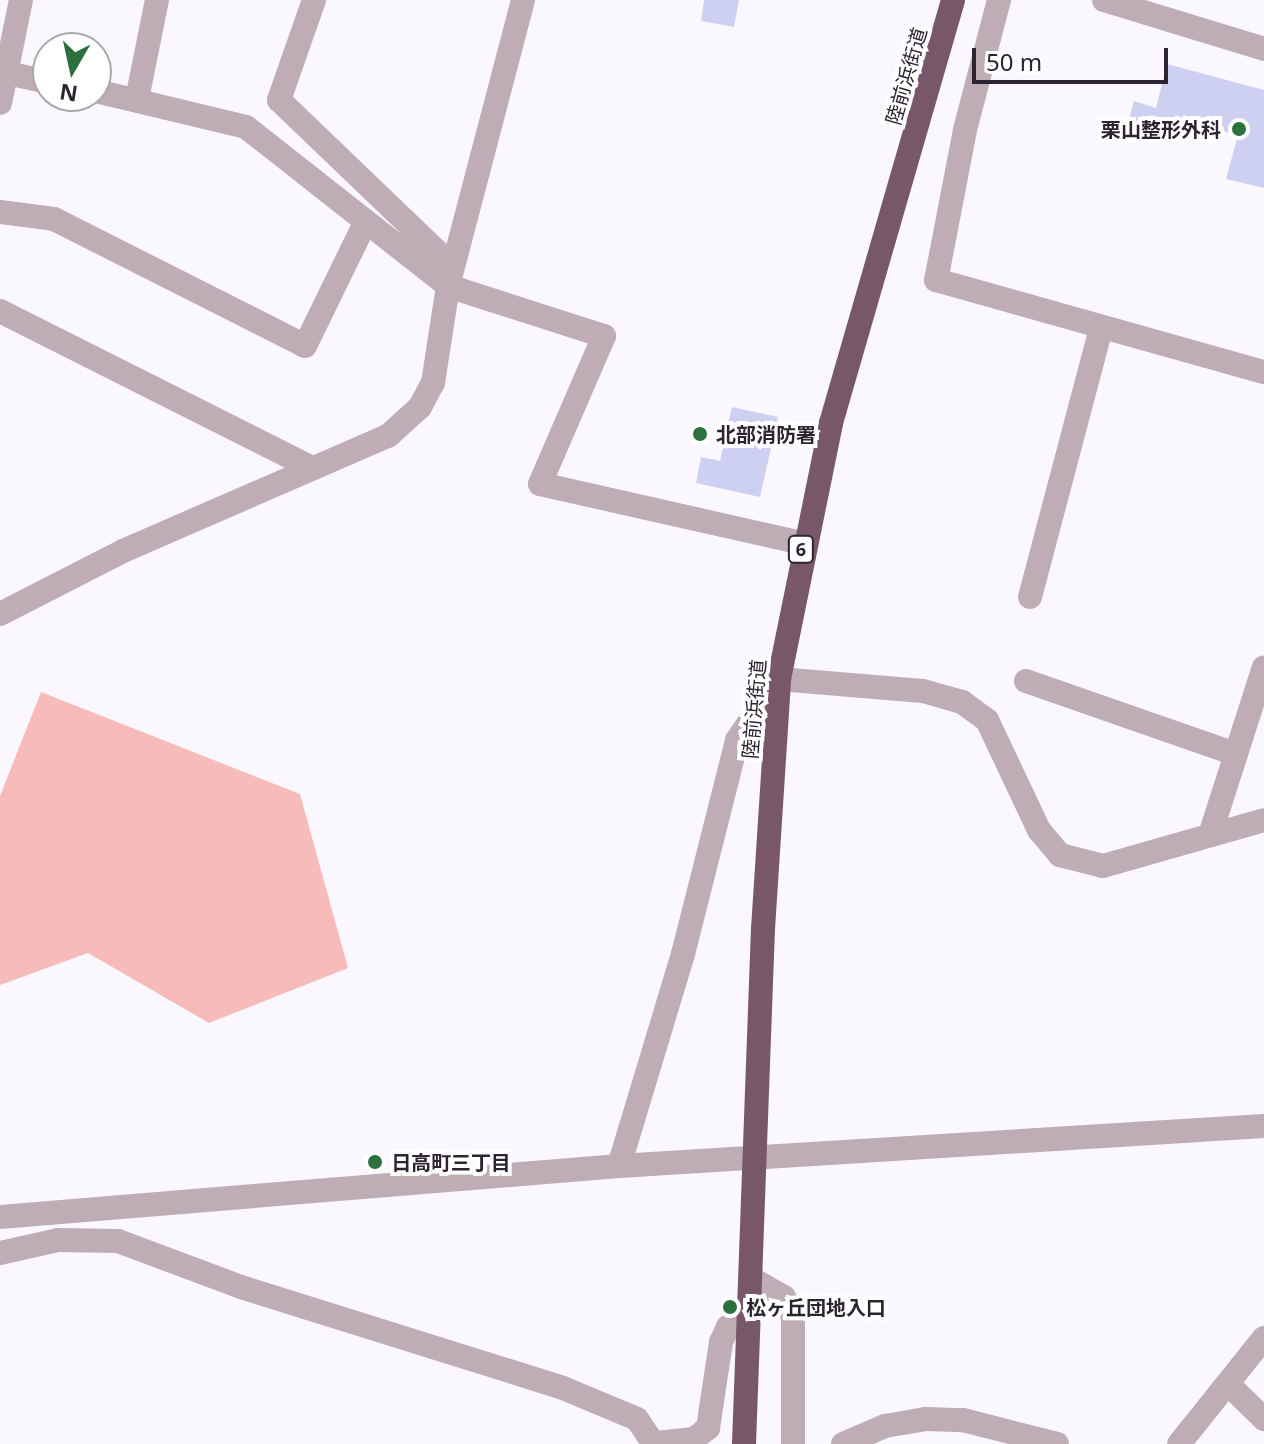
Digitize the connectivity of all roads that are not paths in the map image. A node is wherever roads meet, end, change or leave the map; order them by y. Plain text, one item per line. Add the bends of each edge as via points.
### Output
1 (21, 0) edge
2 (157, 0) edge
3 (314, 0) edge
4 (522, 0) edge
5 (953, 0) edge
6 (999, 0) edge
7 (1104, 0) edge
8 (1264, 49) edge
9 (7, 73) junction
10 (32, 78) edge
11 (112, 94) edge
12 (137, 99) junction
13 (0, 103) edge
14 (0, 212) edge
15 (364, 225) junction
16 (450, 276) junction
17 (0, 311) edge
18 (1101, 328) junction
19 (1264, 372) edge
20 (310, 467) junction
21 (802, 543) junction
22 (1030, 597) dead end
23 (0, 614) edge
24 (1264, 667) edge
25 (779, 679) junction
26 (1026, 681) dead end
27 (1236, 754) junction
28 (1264, 820) edge
29 (1210, 835) junction
30 (1264, 1126) edge
31 (619, 1166) junction
32 (0, 1217) edge
33 (0, 1253) edge
34 (754, 1280) junction
35 (753, 1312) junction
36 (1264, 1338) edge
37 (1229, 1385) junction
38 (1264, 1419) edge
39 (1186, 1443) edge
40 (655, 1444) edge
41 (744, 1444) edge
42 (793, 1444) edge
43 (843, 1444) edge
44 (1057, 1444) edge

1 - 9 street
2 - 12 street
3 - 16 street via 279,100
4 - 16 street
5 - 21 highway, 陸前浜街道 / 6
6 - 18 street via 965,130 936,280
7 - 8 street
9 - 10 street
9 - 13 street
11 - 12 street
12 - 15 street via 246,127
14 - 15 street via 54,219 305,346
15 - 16 street
16 - 20 street via 433,383 420,407 388,436
16 - 21 street via 604,336 540,484
17 - 20 street
18 - 19 street
18 - 22 street
20 - 23 street
21 - 25 highway, 陸前浜街道 / 6
24 - 27 street
25 - 29 street via 923,691 962,702 987,720 1039,830 1060,855 1103,866
25 - 31 street via 737,740 683,954
25 - 34 highway, 陸前浜街道 / 6
26 - 27 street
27 - 29 street
28 - 29 street
30 - 31 street
31 - 32 street
33 - 40 street via 58,1240 118,1241 241,1287 563,1388 637,1419
34 - 35 highway, 陸前浜街道 / 6
34 - 42 street via 784,1297 793,1317
35 - 40 street via 728,1327 721,1342 708,1428 694,1439
35 - 41 highway, 陸前浜街道 / 6
36 - 37 street
37 - 38 street
37 - 39 street
43 - 44 street via 885,1426 926,1419 963,1420

